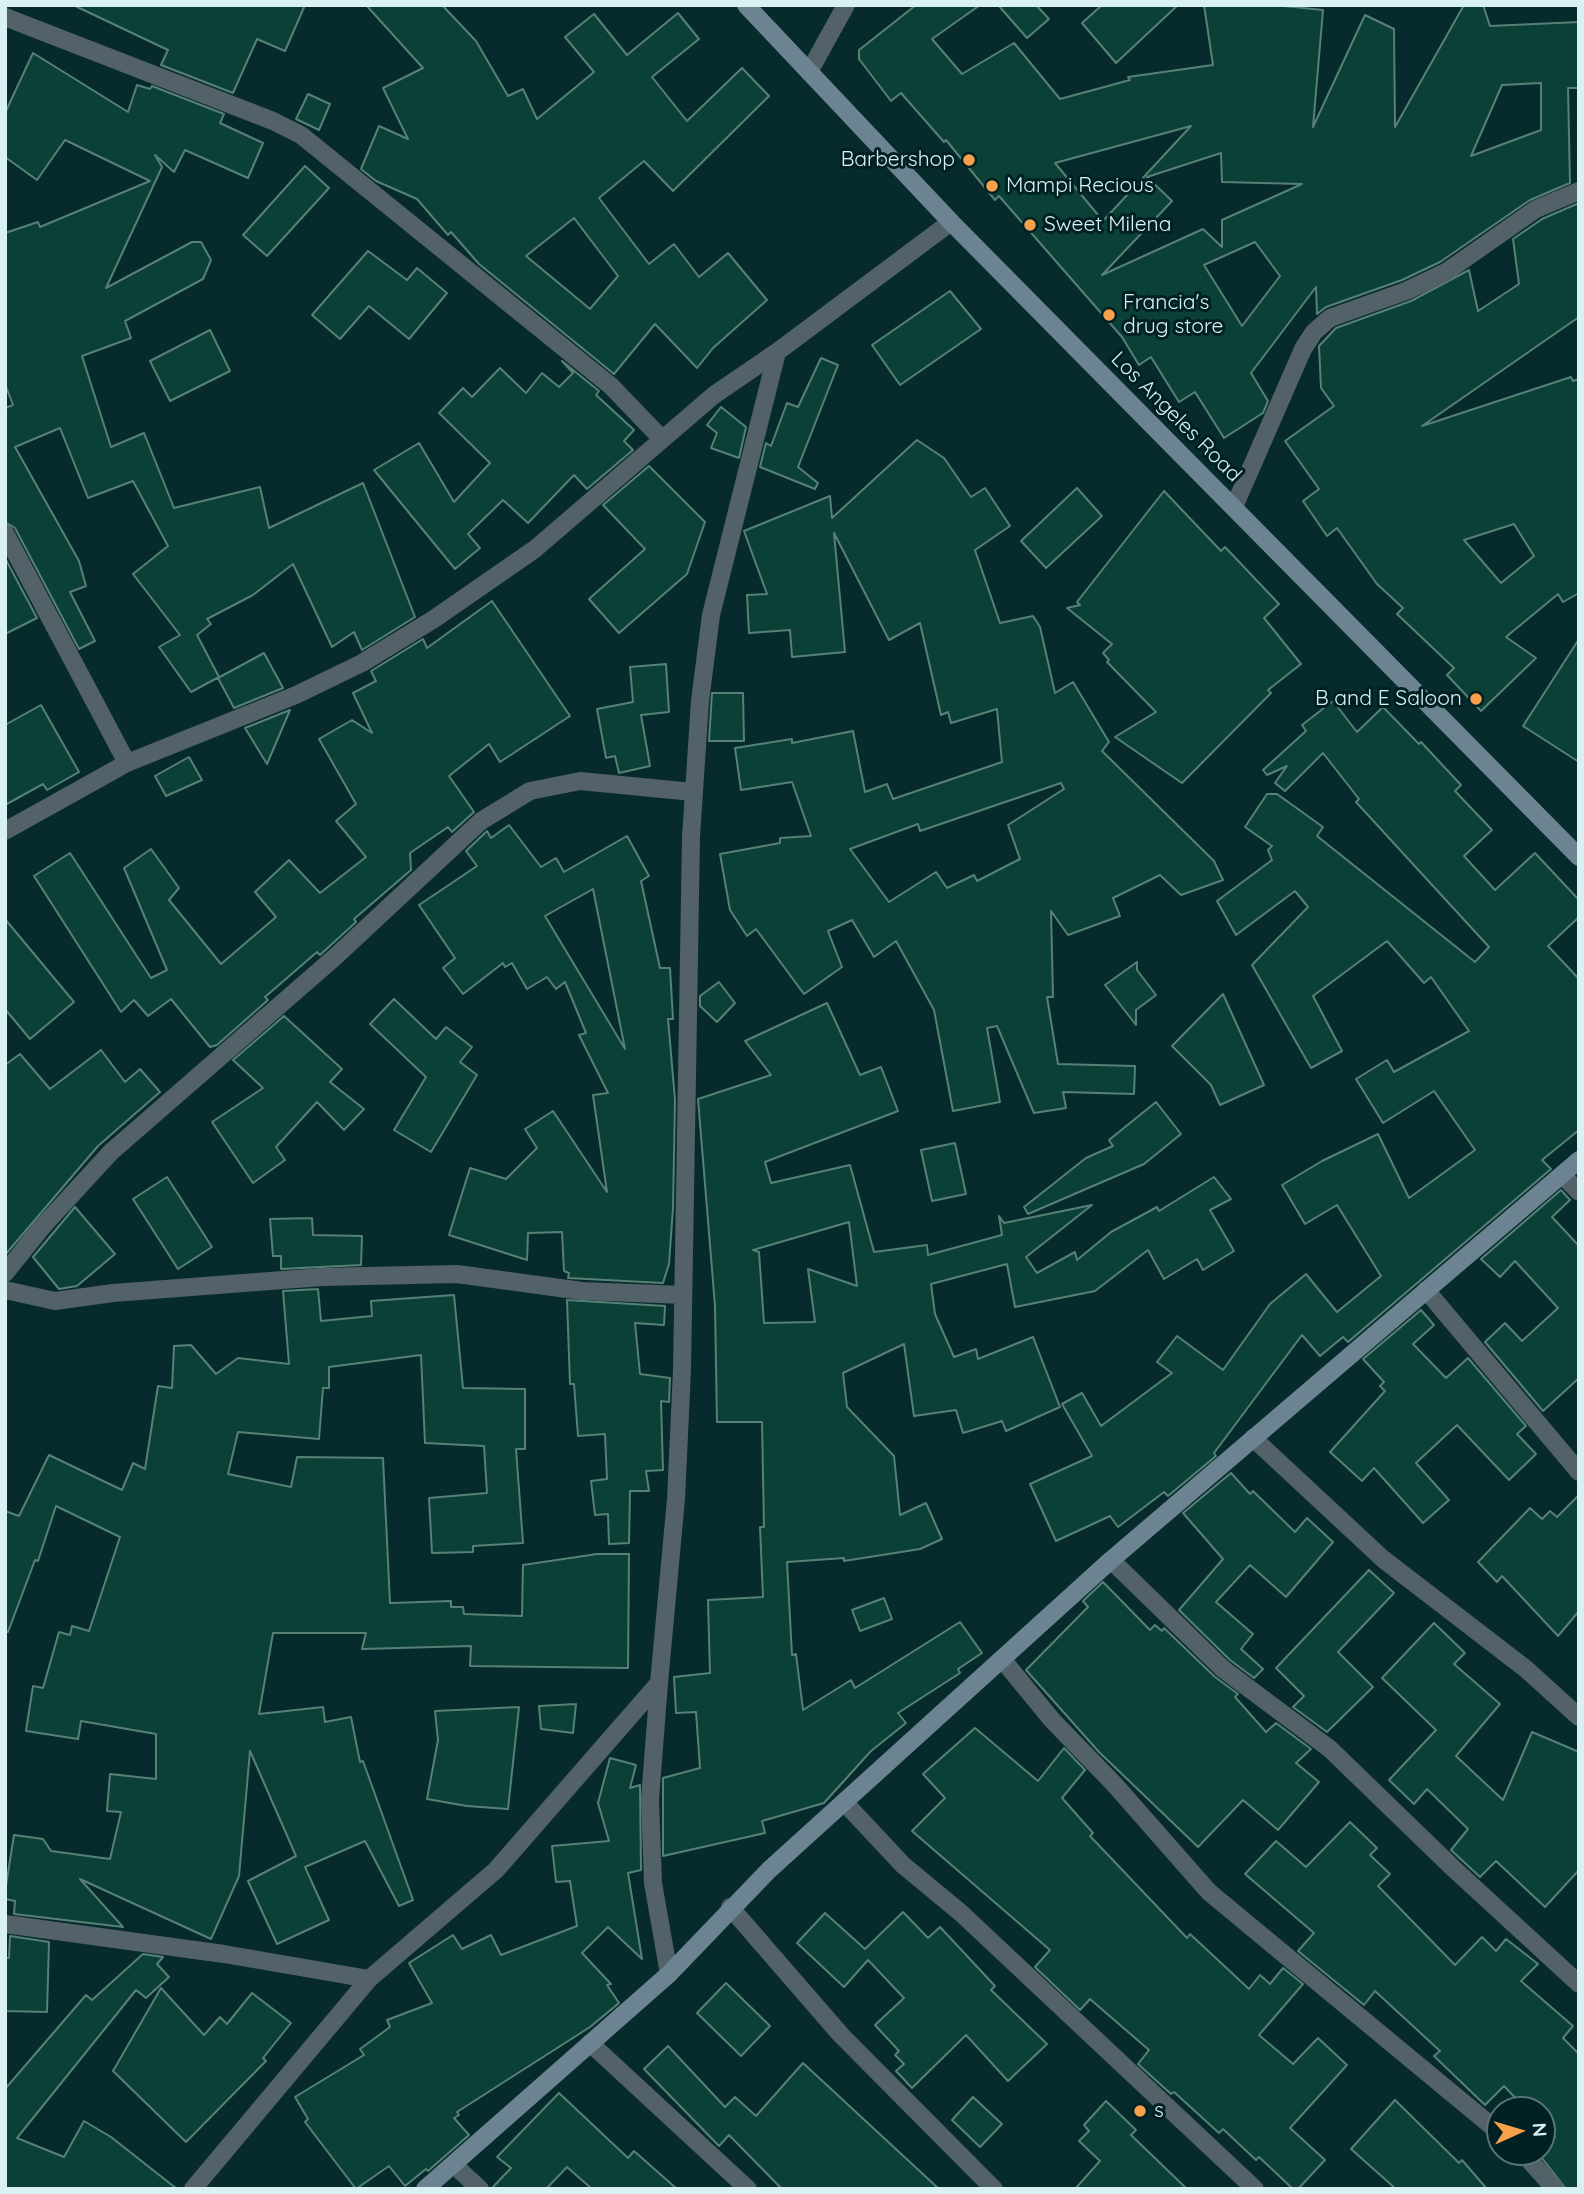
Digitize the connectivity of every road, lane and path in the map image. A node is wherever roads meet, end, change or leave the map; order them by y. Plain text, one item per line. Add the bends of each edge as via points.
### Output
1 (746, 5) edge
2 (846, 5) edge
3 (5, 18) edge
4 (808, 72) junction
5 (1579, 191) edge
6 (951, 222) junction
7 (777, 352) junction
8 (661, 438) junction
9 (1234, 507) junction
10 (5, 533) edge
11 (127, 763) junction
12 (694, 792) junction
13 (5, 831) edge
14 (1579, 857) edge
15 (1579, 1160) edge
16 (1562, 1175) junction
17 (1579, 1192) edge
18 (5, 1273) edge
19 (5, 1290) edge
20 (1426, 1290) junction
21 (683, 1295) junction
22 (1253, 1438) junction
23 (1579, 1472) edge
24 (1111, 1560) junction
25 (1002, 1660) junction
26 (659, 1682) junction
27 (1579, 1717) edge
28 (844, 1802) junction
29 (730, 1907) junction
30 (5, 1924) edge
31 (669, 1974) junction
32 (369, 1979) junction
33 (1579, 1984) edge
34 (590, 2043) junction
35 (1486, 2121) edge
36 (454, 2165) junction
37 (1534, 2166) edge
38 (193, 2189) edge
39 (425, 2189) edge
40 (480, 2189) edge
41 (748, 2189) edge
42 (994, 2189) edge
43 (1255, 2189) edge
44 (1555, 2189) edge

1 - 4 street, Los Angeles Road
2 - 4 street
3 - 8 street via 300,135 611,386
4 - 6 street, Los Angeles Road
5 - 9 street via 1536,209 1446,272 1330,318 1314,331
6 - 7 street
6 - 9 street, Los Angeles Road
7 - 8 street via 714,394
7 - 12 street via 711,615
8 - 11 street via 535,549 362,663 296,695
9 - 14 street, Los Angeles Road
10 - 11 street
11 - 13 street
12 - 18 street via 580,781 530,791 481,821 335,957 111,1152
12 - 21 street
15 - 16 street
16 - 17 street
16 - 20 street
19 - 21 street via 55,1301 322,1277 457,1274 568,1289
20 - 22 street
20 - 23 street
21 - 26 street via 676,1499
22 - 24 street
22 - 27 street via 1383,1559 1527,1669
24 - 25 street
24 - 33 street via 1223,1668 1330,1749
25 - 28 street
25 - 35 street via 1209,1892
26 - 31 street via 650,1799 653,1882
26 - 32 street via 496,1870
28 - 29 street
28 - 43 street via 903,1865 961,1913
29 - 31 street
29 - 42 street via 841,2035
30 - 32 street
31 - 34 street
32 - 38 street
34 - 36 street
34 - 41 street
36 - 39 street
36 - 40 street
37 - 44 street

